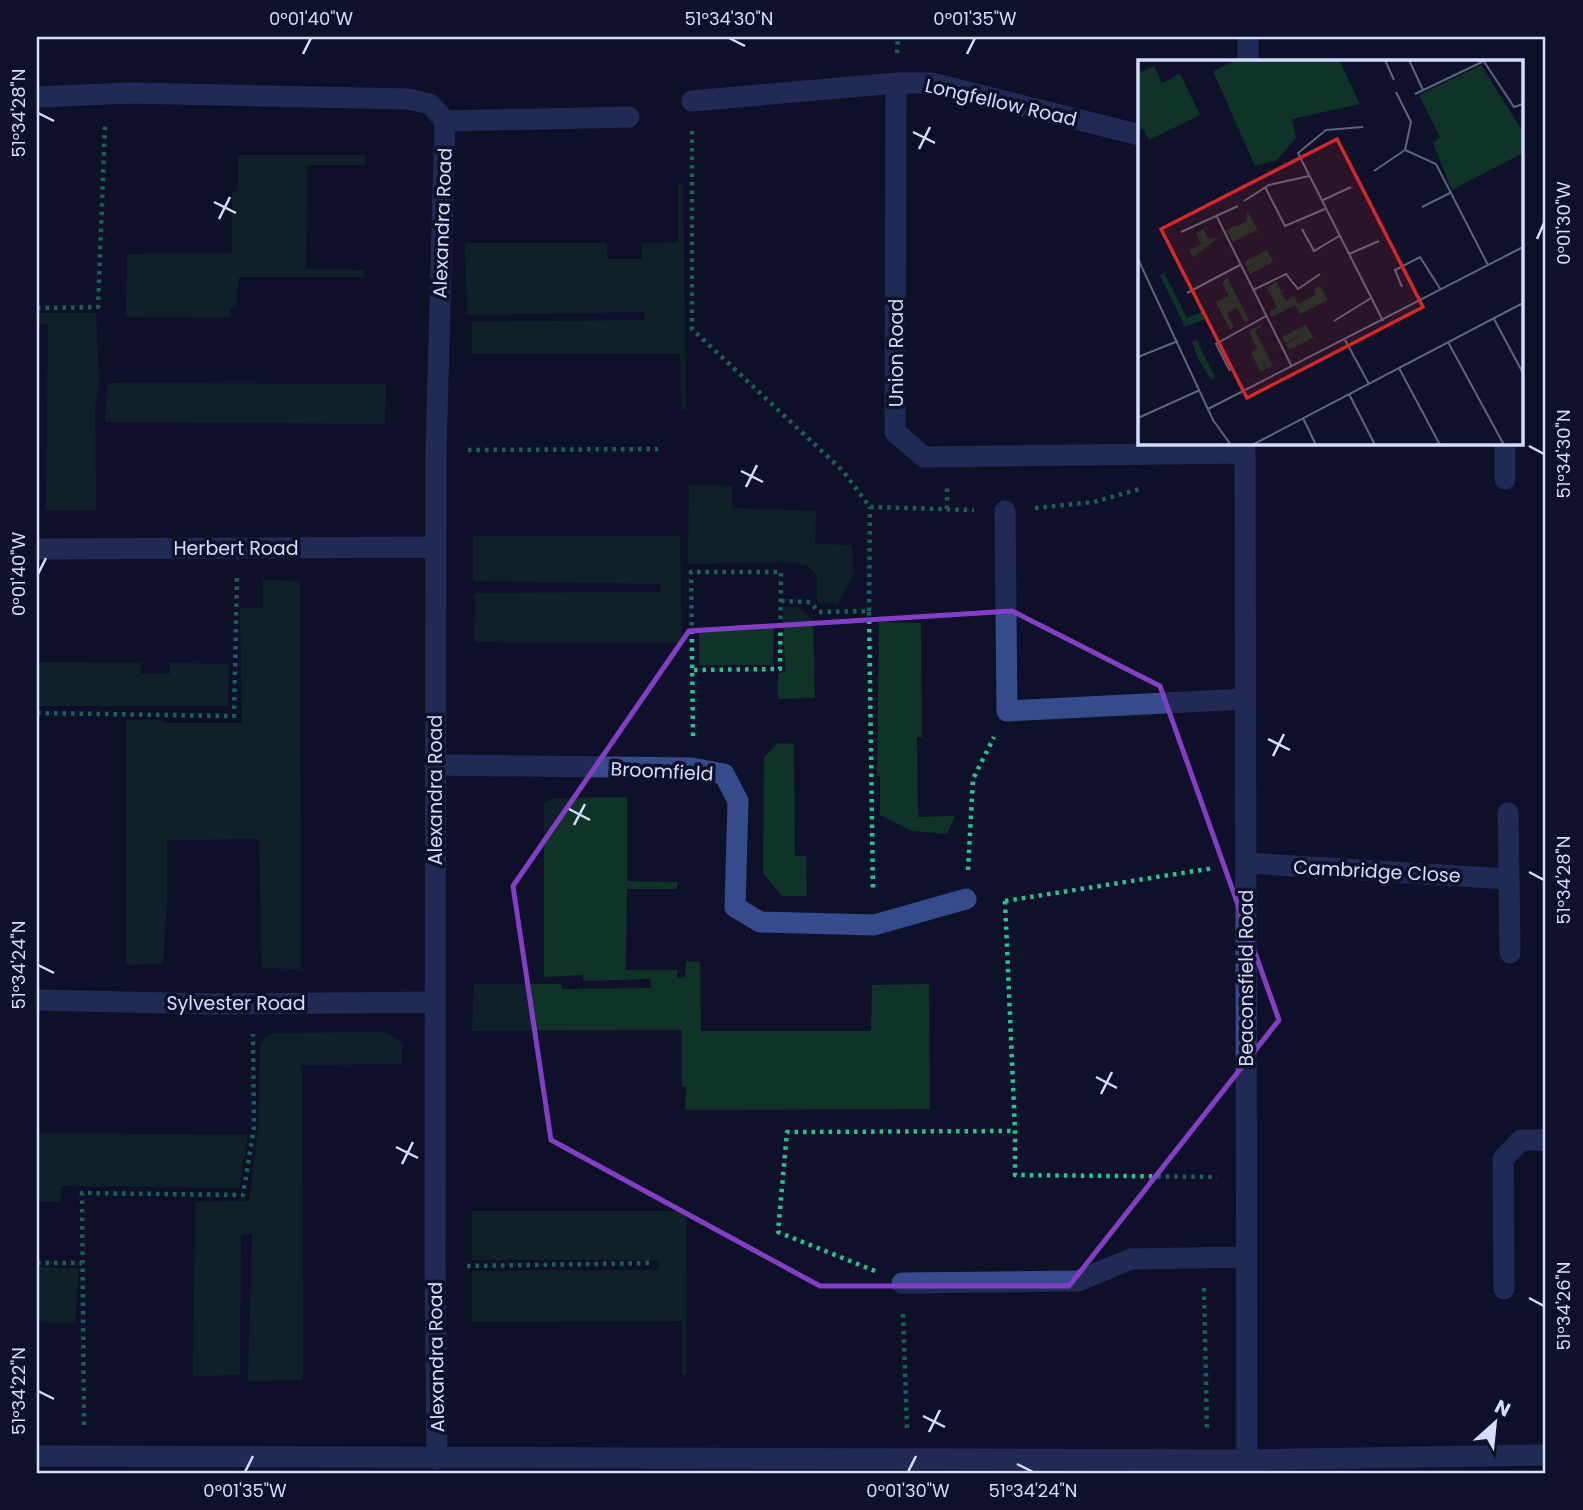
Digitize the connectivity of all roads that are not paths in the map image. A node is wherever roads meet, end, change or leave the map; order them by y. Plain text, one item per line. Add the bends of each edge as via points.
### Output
1 (1248, 37) edge
2 (1248, 60) edge
3 (896, 83) junction
4 (37, 97) edge
5 (692, 101) dead end
6 (629, 117) dead end
7 (445, 121) junction
8 (1138, 135) edge
9 (1505, 444) edge
10 (1245, 448) edge
11 (1505, 479) dead end
12 (1005, 511) dead end
13 (435, 547) junction
14 (37, 549) edge
15 (1245, 699) junction
16 (435, 765) junction
17 (1508, 813) dead end
18 (1246, 863) junction
19 (1508, 879) junction
20 (966, 900) road end
21 (1510, 953) dead end
22 (37, 1000) edge
23 (435, 1002) junction
24 (1546, 1140) edge
25 (1246, 1257) junction
26 (902, 1283) road end
27 (1504, 1289) dead end
28 (1546, 1454) edge
29 (37, 1456) edge
30 (437, 1459) junction
31 (1247, 1460) junction
32 (908, 1465) edge

1 - 2 street
3 - 5 street, Longfellow Road
3 - 8 street, Longfellow Road via 931,83
3 - 10 street, Union Road via 895,432 924,457
4 - 7 street, Alexandra Road via 131,93 408,99 430,104
6 - 7 street, Alexandra Road
7 - 13 street, Alexandra Road
9 - 11 street
10 - 15 street, Beaconsfield Road
12 - 15 street via 1007,711
13 - 14 street, Herbert Road
13 - 16 street, Alexandra Road
15 - 18 street, Beaconsfield Road
16 - 20 street, Broomfield via 692,768 724,774 738,801 736,907 760,922 874,925
16 - 23 street, Alexandra Road
17 - 19 street
18 - 19 street, Cambridge Close
18 - 25 street, Beaconsfield Road
19 - 21 street
22 - 23 street, Sylvester Road
23 - 30 street, Alexandra Road
24 - 27 street via 1521,1140 1503,1159
25 - 26 street via 1131,1259 1078,1281
25 - 31 street, Beaconsfield Road
28 - 31 street
29 - 30 street
30 - 32 street
31 - 32 street

